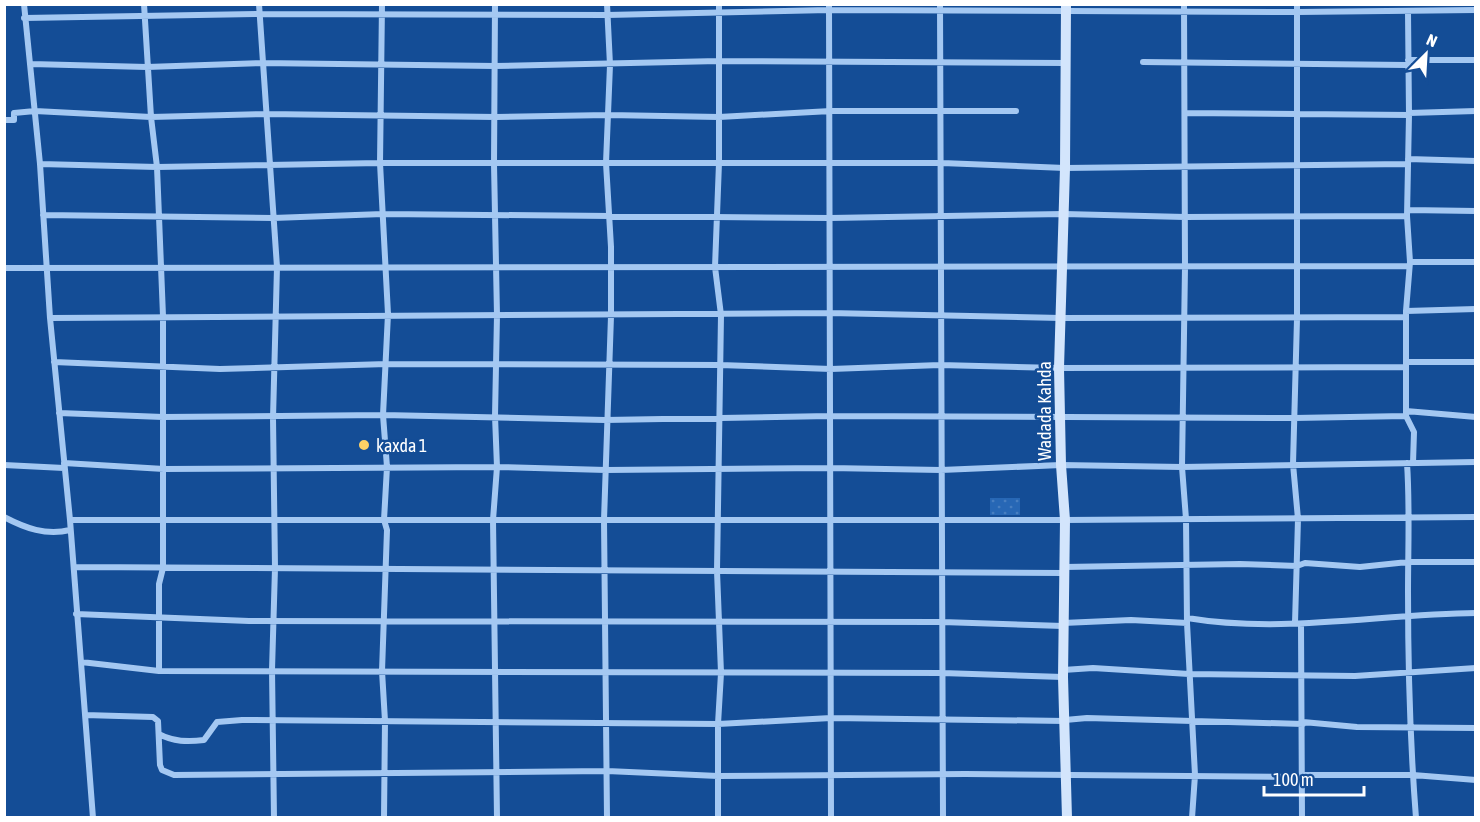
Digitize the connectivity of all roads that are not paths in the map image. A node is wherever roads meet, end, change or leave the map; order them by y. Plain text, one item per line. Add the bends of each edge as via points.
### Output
1 (24, 4) edge
2 (144, 4) edge
3 (259, 4) edge
4 (382, 4) edge
5 (495, 4) edge
6 (608, 4) edge
7 (719, 4) edge
8 (1297, 4) edge
9 (829, 7) edge
10 (940, 7) edge
11 (1066, 8) edge
12 (1184, 8) edge
13 (1405, 9) edge
14 (1476, 10) edge
15 (719, 12) junction
16 (1298, 12) junction
17 (260, 14) junction
18 (382, 14) junction
19 (607, 15) junction
20 (145, 16) junction
21 (495, 16) junction
22 (24, 18) junction
23 (941, 60) junction
24 (1476, 60) edge
25 (718, 61) junction
26 (1143, 62) dead end
27 (1407, 62) junction
28 (261, 63) junction
29 (382, 63) junction
30 (831, 63) junction
31 (1067, 63) junction
32 (1184, 63) junction
33 (1296, 63) junction
34 (31, 64) junction
35 (610, 65) junction
36 (495, 66) junction
37 (147, 67) junction
38 (35, 111) junction
39 (831, 111) junction
40 (1016, 111) dead end
41 (1476, 111) edge
42 (941, 112) junction
43 (1185, 113) junction
44 (1297, 113) junction
45 (266, 114) junction
46 (1409, 114) junction
47 (608, 115) junction
48 (151, 117) junction
49 (382, 117) junction
50 (496, 117) junction
51 (719, 117) junction
52 (4, 120) edge
53 (1476, 161) edge
54 (1408, 162) junction
55 (380, 163) junction
56 (719, 163) junction
57 (831, 163) junction
58 (942, 163) junction
59 (40, 164) junction
60 (494, 164) junction
61 (606, 164) junction
62 (1185, 164) junction
63 (1298, 164) junction
64 (269, 165) junction
65 (157, 167) junction
66 (1065, 168) junction
67 (1476, 211) edge
68 (1407, 213) junction
69 (383, 214) junction
70 (495, 214) junction
71 (1064, 214) junction
72 (43, 215) junction
73 (607, 216) junction
74 (717, 216) junction
75 (942, 216) junction
76 (159, 217) junction
77 (1185, 217) junction
78 (1297, 217) junction
79 (273, 218) junction
80 (830, 218) junction
81 (1476, 262) edge
82 (1409, 264) junction
83 (46, 267) junction
84 (160, 267) junction
85 (277, 267) junction
86 (387, 267) junction
87 (496, 267) junction
88 (610, 267) junction
89 (715, 267) junction
90 (830, 267) junction
91 (942, 267) junction
92 (1063, 267) junction
93 (1185, 267) junction
94 (4, 268) edge
95 (1296, 268) junction
96 (1476, 309) edge
97 (829, 313) junction
98 (388, 314) junction
99 (1406, 314) junction
100 (497, 315) junction
101 (721, 315) junction
102 (941, 315) junction
103 (163, 316) junction
104 (611, 316) junction
105 (50, 318) junction
106 (277, 318) junction
107 (1061, 318) junction
108 (1184, 318) junction
109 (1297, 319) junction
110 (54, 362) junction
111 (1476, 362) edge
112 (387, 364) junction
113 (720, 365) junction
114 (940, 365) junction
115 (1406, 365) junction
116 (275, 366) junction
117 (496, 366) junction
118 (608, 366) junction
119 (161, 367) junction
120 (1059, 368) junction
121 (831, 369) junction
122 (1184, 369) junction
123 (1296, 369) junction
124 (59, 413) junction
125 (1406, 413) junction
126 (383, 414) junction
127 (495, 416) junction
128 (830, 416) junction
129 (163, 417) junction
130 (940, 417) junction
131 (1476, 417) edge
132 (273, 418) junction
133 (717, 418) junction
134 (1061, 418) junction
135 (1183, 418) junction
136 (1294, 418) junction
137 (605, 420) junction
138 (1476, 462) edge
139 (1410, 463) junction
140 (1293, 464) junction
141 (4, 465) edge
142 (64, 465) junction
143 (1061, 465) junction
144 (497, 466) junction
145 (387, 467) junction
146 (1182, 467) junction
147 (830, 468) junction
148 (164, 469) junction
149 (273, 469) junction
150 (606, 470) junction
151 (717, 470) junction
152 (941, 470) junction
153 (1476, 517) edge
154 (5, 518) edge
155 (1410, 518) junction
156 (831, 519) junction
157 (944, 519) junction
158 (1186, 519) junction
159 (1298, 519) junction
160 (70, 520) junction
161 (162, 520) junction
162 (273, 520) junction
163 (384, 520) junction
164 (493, 520) junction
165 (604, 520) junction
166 (719, 520) junction
167 (1065, 520) junction
168 (70, 530) junction
169 (1408, 562) junction
170 (1476, 562) edge
171 (1186, 565) junction
172 (1297, 566) junction
173 (74, 567) junction
174 (163, 568) junction
175 (275, 568) junction
176 (385, 569) junction
177 (495, 570) junction
178 (1063, 570) junction
179 (604, 571) junction
180 (717, 572) junction
181 (831, 572) junction
182 (944, 573) junction
183 (1476, 613) edge
184 (76, 614) junction
185 (1408, 614) junction
186 (160, 618) junction
187 (274, 619) junction
188 (383, 620) junction
189 (495, 620) junction
190 (604, 621) junction
191 (717, 621) junction
192 (1187, 621) junction
193 (831, 622) junction
194 (942, 622) junction
195 (1063, 624) junction
196 (1298, 624) junction
197 (81, 662) junction
198 (1476, 668) edge
199 (272, 670) junction
200 (159, 671) junction
201 (382, 671) junction
202 (494, 671) junction
203 (606, 671) junction
204 (830, 672) junction
205 (722, 673) junction
206 (942, 673) junction
207 (1063, 673) junction
208 (1189, 674) junction
209 (1409, 675) junction
210 (1302, 676) junction
211 (85, 715) junction
212 (831, 718) junction
213 (942, 718) junction
214 (1065, 720) junction
215 (272, 721) junction
216 (1191, 721) junction
217 (386, 722) junction
218 (606, 722) junction
219 (498, 723) junction
220 (1303, 723) junction
221 (718, 724) junction
222 (1410, 726) junction
223 (1476, 728) edge
224 (159, 734) junction
225 (607, 771) junction
226 (273, 772) junction
227 (386, 773) junction
228 (495, 773) junction
229 (945, 774) junction
230 (831, 775) junction
231 (1067, 775) junction
232 (1195, 775) junction
233 (1413, 775) junction
234 (718, 776) junction
235 (1302, 776) junction
236 (1476, 780) edge
237 (93, 818) edge
238 (274, 818) edge
239 (384, 818) edge
240 (497, 818) edge
241 (607, 818) edge
242 (718, 818) edge
243 (831, 818) edge
244 (943, 818) edge
245 (1067, 818) edge
246 (1192, 818) edge
247 (1302, 818) edge
248 (1416, 818) edge

1 - 22 street
2 - 20 street
3 - 17 street
4 - 18 street
5 - 21 street
6 - 19 street
7 - 15 street
8 - 16 street
9 - 10 street
9 - 15 street
9 - 30 street
10 - 11 street
10 - 23 street
11 - 12 street
11 - 31 main road, Wadada Kahda
12 - 16 street
12 - 32 street
13 - 14 street
13 - 16 street
13 - 27 street
15 - 19 street
15 - 25 street
16 - 33 street
17 - 18 street
17 - 20 street
17 - 28 street
18 - 21 street
18 - 29 street
19 - 21 street
19 - 35 street
20 - 22 street
20 - 37 street
21 - 36 street
22 - 34 street
23 - 30 street
23 - 31 street
23 - 42 street
24 - 27 street
25 - 30 street
25 - 35 street
25 - 51 street
26 - 32 street
27 - 33 street
27 - 46 street
28 - 29 street
28 - 37 street
28 - 45 street
29 - 36 street
29 - 49 street
30 - 39 street
31 - 66 main road, Wadada Kahda
32 - 33 street
32 - 43 street
33 - 44 street
34 - 37 street
34 - 38 street
35 - 36 street
35 - 47 street
36 - 50 street
37 - 48 street
38 - 48 street
38 - 52 street via 14,113 14,120
38 - 59 street
39 - 42 street
39 - 51 street
39 - 57 street
40 - 42 street
41 - 46 street
42 - 58 street
43 - 44 street
43 - 62 street
44 - 46 street
44 - 63 street
45 - 48 street
45 - 49 street
45 - 64 street
46 - 54 street
47 - 50 street
47 - 51 street
47 - 61 street
48 - 65 street
49 - 50 street
49 - 55 street
50 - 60 street
51 - 56 street
53 - 54 street
54 - 63 street
54 - 68 street
55 - 60 street
55 - 64 street
55 - 69 street
56 - 57 street
56 - 61 street
56 - 74 street
57 - 58 street
57 - 80 street
58 - 66 street
58 - 75 street
59 - 65 street
59 - 72 street
60 - 61 street
60 - 70 street
61 - 73 street
62 - 63 street
62 - 66 street
62 - 77 street
63 - 78 street
64 - 65 street
64 - 79 street
65 - 76 street
66 - 71 main road, Wadada Kahda
67 - 68 street
68 - 78 street
68 - 82 street
69 - 70 street
69 - 79 street
69 - 86 street
70 - 73 street
70 - 87 street
71 - 75 street
71 - 77 street
71 - 92 main road, Wadada Kahda
72 - 76 street
72 - 83 street
73 - 74 street
73 - 88 street
74 - 80 street
74 - 89 street
75 - 80 street
75 - 91 street
76 - 79 street
76 - 84 street
77 - 78 street
77 - 93 street
78 - 95 street
79 - 85 street
80 - 90 street
81 - 82 street
82 - 95 street
82 - 99 street
83 - 84 street
83 - 94 street
83 - 105 street
84 - 85 street
84 - 103 street
85 - 86 street
85 - 106 street
86 - 87 street
86 - 98 street
87 - 88 street
87 - 100 street
88 - 89 street
88 - 104 street
89 - 90 street
89 - 101 street
90 - 91 street
90 - 97 street
91 - 92 street
91 - 102 street
92 - 93 street
92 - 107 main road, Wadada Kahda
93 - 95 street
93 - 108 street
95 - 109 street
96 - 99 street
97 - 101 street
97 - 102 street
97 - 121 street
98 - 100 street
98 - 106 street
98 - 112 street
99 - 109 street
99 - 115 street
100 - 104 street
100 - 117 street
101 - 104 street
101 - 113 street
102 - 107 street
102 - 114 street
103 - 105 street
103 - 106 street
103 - 119 street
104 - 118 street
105 - 110 street
106 - 116 street
107 - 108 street
107 - 120 main road, Wadada Kahda
108 - 109 street
108 - 122 street
109 - 123 street
110 - 119 street
110 - 124 street
111 - 115 street
112 - 116 street
112 - 117 street
112 - 126 street
113 - 118 street
113 - 121 street
113 - 133 street
114 - 120 street
114 - 121 street
114 - 130 street
115 - 123 street
115 - 125 street
116 - 119 street
116 - 132 street
117 - 118 street
117 - 127 street
118 - 137 street
119 - 129 street
120 - 122 street
120 - 134 main road, Wadada Kahda
121 - 128 street
122 - 123 street
122 - 135 street
123 - 136 street
124 - 129 street
124 - 142 street
125 - 131 street
125 - 136 street
125 - 139 street via 1414,432
126 - 127 street
126 - 132 street
126 - 145 street
127 - 137 street
127 - 144 street
128 - 130 street
128 - 133 street
128 - 147 street
129 - 132 street
129 - 148 street
130 - 134 street
130 - 152 street
132 - 149 street
133 - 137 street
133 - 151 street
134 - 135 street
134 - 143 main road, Wadada Kahda
135 - 136 street
135 - 146 street
136 - 140 street
137 - 150 street
138 - 139 street
139 - 140 street
139 - 155 street
140 - 146 street
140 - 159 street
141 - 142 street
142 - 148 street
142 - 160 street
143 - 146 street
143 - 152 street
143 - 167 main road, Wadada Kahda
144 - 145 street
144 - 150 street
144 - 164 street
145 - 149 street
145 - 163 street
146 - 158 street
147 - 151 street
147 - 152 street
147 - 156 street
148 - 149 street
148 - 161 street
149 - 162 street
150 - 151 street
150 - 165 street
151 - 166 street
152 - 157 street
153 - 155 street
154 - 168 street via 39,531
155 - 159 street
155 - 169 street
156 - 157 street
156 - 166 street
156 - 181 street
157 - 167 street
157 - 182 street
158 - 159 street
158 - 167 street
158 - 171 street
159 - 172 street
160 - 161 street
160 - 168 street
161 - 162 street
161 - 174 street
162 - 163 street
162 - 175 street
163 - 164 street
163 - 176 street
164 - 165 street
164 - 177 street
165 - 166 street
165 - 179 street
166 - 180 street
167 - 178 main road, Wadada Kahda
168 - 173 street
169 - 170 street
169 - 172 street via 1360,567 1305,563
169 - 185 street
171 - 172 street
171 - 178 street
171 - 192 street
172 - 196 street
173 - 174 street
173 - 184 street
174 - 175 street
174 - 186 street via 159,584
175 - 176 street
175 - 187 street
176 - 177 street
176 - 188 street
177 - 179 street
177 - 189 street
178 - 182 street
178 - 195 main road, Wadada Kahda
179 - 180 street
179 - 190 street
180 - 181 street
180 - 191 street
181 - 182 street
181 - 193 street
182 - 194 street
183 - 185 street
184 - 186 street
184 - 197 street
185 - 196 street
185 - 209 street
186 - 187 street
186 - 200 street
187 - 188 street
187 - 199 street
188 - 189 street
188 - 201 street
189 - 190 street
189 - 202 street
190 - 191 street
190 - 203 street
191 - 193 street
191 - 205 street
192 - 195 street
192 - 196 street
192 - 208 street
193 - 194 street
193 - 204 street
194 - 195 street
194 - 206 street
195 - 207 main road, Wadada Kahda
196 - 210 street
197 - 200 street
197 - 211 street
198 - 209 street
199 - 200 street
199 - 201 street
199 - 215 street
201 - 202 street
201 - 217 street
202 - 203 street
202 - 219 street
203 - 205 street
203 - 218 street
204 - 205 street
204 - 206 street
204 - 212 street
205 - 221 street
206 - 207 street
206 - 213 street
207 - 208 street via 1093,668
207 - 214 main road, Wadada Kahda
208 - 210 street
208 - 216 street
209 - 210 street
209 - 222 street
210 - 220 street
211 - 224 street via 153,717 159,721
211 - 237 street
212 - 213 street
212 - 221 street
212 - 230 street
213 - 214 street
213 - 229 street
214 - 216 street
214 - 231 main road, Wadada Kahda
215 - 217 street
215 - 224 street via 217,722 204,740 168,739
215 - 226 street
216 - 220 street
216 - 232 street
217 - 219 street
217 - 227 street
218 - 219 street
218 - 221 street
218 - 225 street
219 - 228 street
220 - 222 street
220 - 235 street
221 - 234 street
222 - 223 street
222 - 233 street
224 - 226 street via 160,765 174,775
225 - 228 street
225 - 234 street
225 - 241 street
226 - 227 street
226 - 238 street
227 - 228 street
227 - 239 street
228 - 240 street
229 - 230 street
229 - 231 street
229 - 244 street
230 - 234 street
230 - 243 street
231 - 232 street
231 - 245 main road, Wadada Kahda
232 - 235 street
232 - 246 street
233 - 235 street
233 - 236 street
233 - 248 street
234 - 242 street
235 - 247 street

